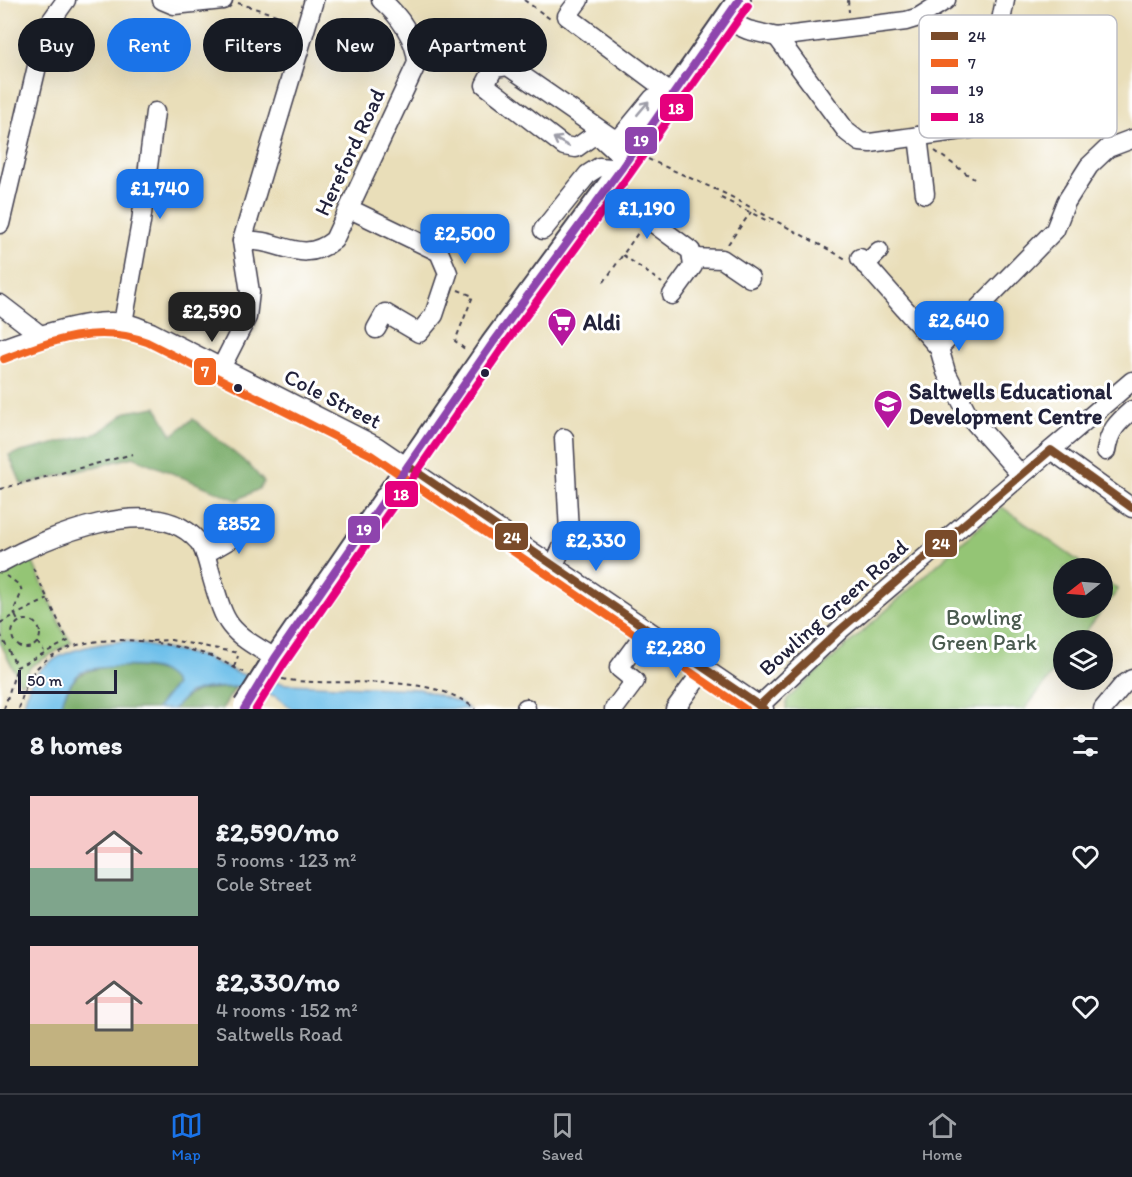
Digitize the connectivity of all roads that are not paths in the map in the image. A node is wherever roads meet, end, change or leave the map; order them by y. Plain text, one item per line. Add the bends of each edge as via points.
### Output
1 (66, 0) edge
2 (162, 0) edge
3 (223, 0) edge
4 (314, 0) edge
5 (381, 0) edge
6 (579, 0) edge
7 (739, 0) edge
8 (946, 0) edge
9 (1005, 0) edge
10 (922, 15) edge
11 (1002, 15) edge
12 (919, 17) edge
13 (725, 20) junction
14 (777, 37) junction
15 (668, 101) junction
16 (155, 112) dead end
17 (919, 138) joint
18 (1132, 139) edge
19 (626, 162) junction
20 (606, 188) junction
21 (925, 194) dead end
22 (350, 209) junction
23 (0, 224) edge
24 (543, 230) dead end
25 (242, 241) junction
26 (879, 251) dead end
27 (692, 258) junction
28 (750, 279) dead end
29 (673, 294) road end
30 (0, 304) edge
31 (123, 322) junction
32 (376, 329) dead end
33 (39, 334) junction
34 (939, 348) junction
35 (0, 349) edge
36 (221, 368) junction
37 (1132, 381) edge
38 (1132, 410) edge
39 (564, 438) dead end
40 (1051, 450) junction
41 (1106, 451) dead end
42 (408, 466) junction
43 (1021, 475) junction
44 (1132, 508) edge
45 (250, 523) dead end
46 (205, 554) junction
47 (554, 565) junction
48 (3, 569) edge
49 (647, 630) junction
50 (268, 669) junction
51 (704, 669) junction
52 (1132, 679) edge
53 (761, 707) edge
54 (244, 708) edge
55 (614, 709) edge
56 (675, 709) edge
57 (1103, 709) edge

1 - 23 street via 46,28
2 - 3 street via 174,5
4 - 25 street
5 - 22 street, Hereford Road via 401,21 412,41 417,63
6 - 15 street via 567,16
7 - 13 main road
8 - 10 street
9 - 11 street
12 - 14 street
13 - 14 street
13 - 15 main road
14 - 17 street via 851,137 870,143
15 - 19 main road
19 -> 15 street via 599,136 576,148 564,146 485,85 494,68 508,66 612,138 621,137 652,98
16 - 31 street
17 - 21 street
18 - 34 street via 1108,148 1089,166 1066,202 1055,230
19 - 20 main road
19 - 24 street via 599,167 588,174
20 - 27 street via 691,251
20 - 42 main road
22 - 25 street, Hereford Road via 334,240 321,250 301,252 258,240
22 - 32 street via 439,252 448,273 434,315 419,333 385,313
25 - 36 street via 250,292 247,317
26 - 34 street via 863,261
27 - 28 street via 722,259
27 - 29 street via 693,266
30 - 33 street
31 - 33 street, Cole Street
31 - 36 street, Cole Street
33 - 35 street, Cole Street
34 - 43 street via 946,372 969,416
36 - 42 street, Cole Street
37 - 40 street, Bowling Green Road
38 - 41 street via 1108,435
39 - 47 street via 569,532
40 - 43 street, Bowling Green Road
40 - 44 street
42 - 47 street, Cole Street
42 - 50 main road
43 - 53 street, Bowling Green Road via 842,629
45 - 46 street
46 - 48 street via 198,541 182,529 147,520 98,522 63,532 24,550
46 - 50 street via 223,617 241,648
47 - 49 street, Cole Street
49 - 51 street, Cole Street
49 - 55 street via 619,668 635,681
50 - 54 main road, bridge
51 - 53 street, Cole Street
51 - 56 street
52 - 57 street

